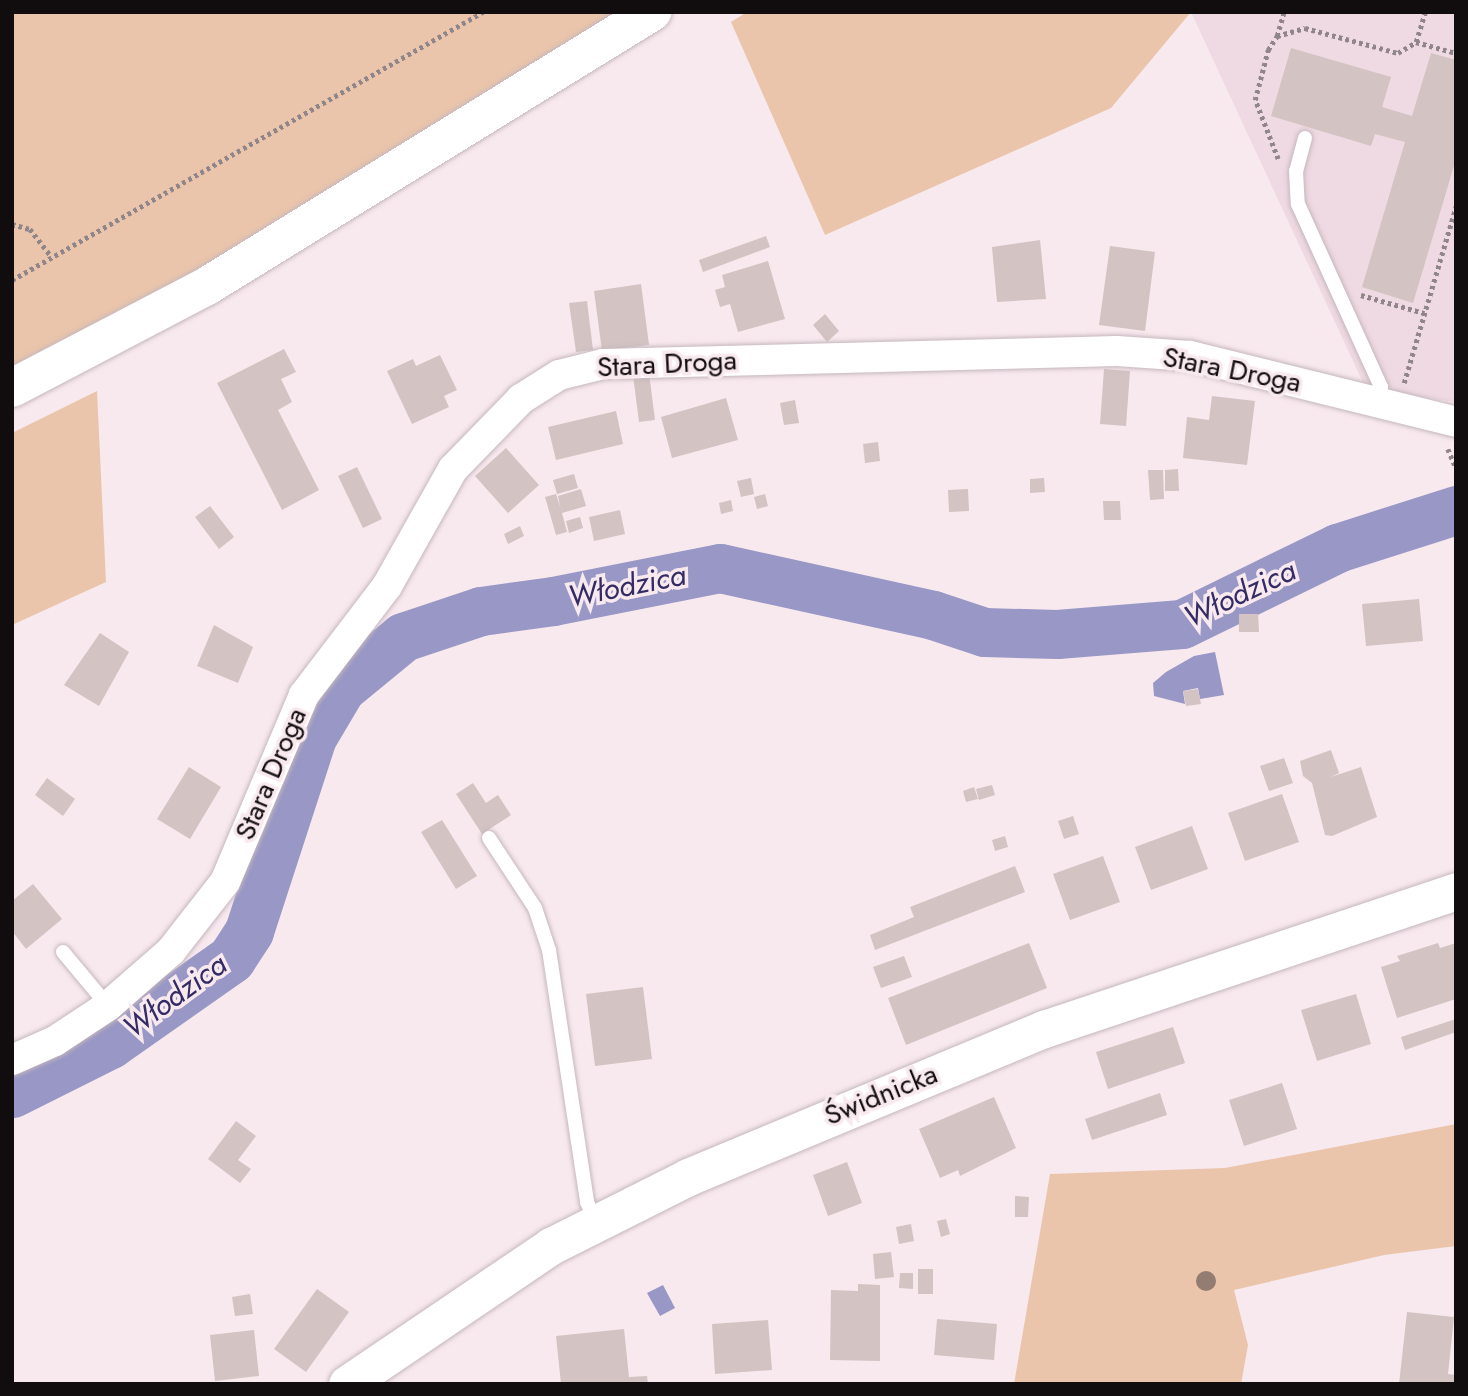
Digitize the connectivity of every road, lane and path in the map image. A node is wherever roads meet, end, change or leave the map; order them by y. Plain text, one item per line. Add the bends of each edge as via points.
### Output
1 (483, 12) edge
2 (652, 12) edge
3 (1284, 12) edge
4 (1425, 12) edge
5 (1277, 36) junction
6 (1416, 42) junction
7 (1456, 53) edge
8 (1306, 138) dead end
9 (1298, 204) junction
10 (1456, 206) edge
11 (12, 224) edge
12 (51, 256) junction
13 (12, 280) edge
14 (1336, 287) junction
15 (1424, 313) junction
16 (1403, 386) dead end
17 (12, 388) edge
18 (1377, 401) junction
19 (1452, 435) edge
20 (1456, 468) edge
21 (489, 838) dead end
22 (1456, 891) edge
23 (63, 952) dead end
24 (108, 1006) junction
25 (12, 1060) edge
26 (596, 1222) junction
27 (347, 1384) edge

1 - 12 path
2 - 17 main road via 207,286
3 - 5 path
4 - 6 path
5 - 6 path via 1305,28 1398,53
5 - 9 path via 1255,100
6 - 7 path
8 - 9 lane via 1296,171
9 - 14 lane
10 - 15 path
11 - 12 path via 30,229
12 - 13 path
14 - 15 path
14 - 18 lane via 1381,387
15 - 16 path
18 - 19 street, Stara Droga
18 - 24 street, Stara Droga via 1190,356 1116,351 603,364 559,375 521,399 453,469 387,586 304,695 225,882 171,950
19 - 20 path
21 - 26 lane via 535,908 549,950 586,1202
22 - 26 street, Świdnicka via 1044,1029 688,1177
23 - 24 lane
24 - 25 street, Stara Droga via 55,1041
26 - 27 street, Świdnicka via 453,1309

